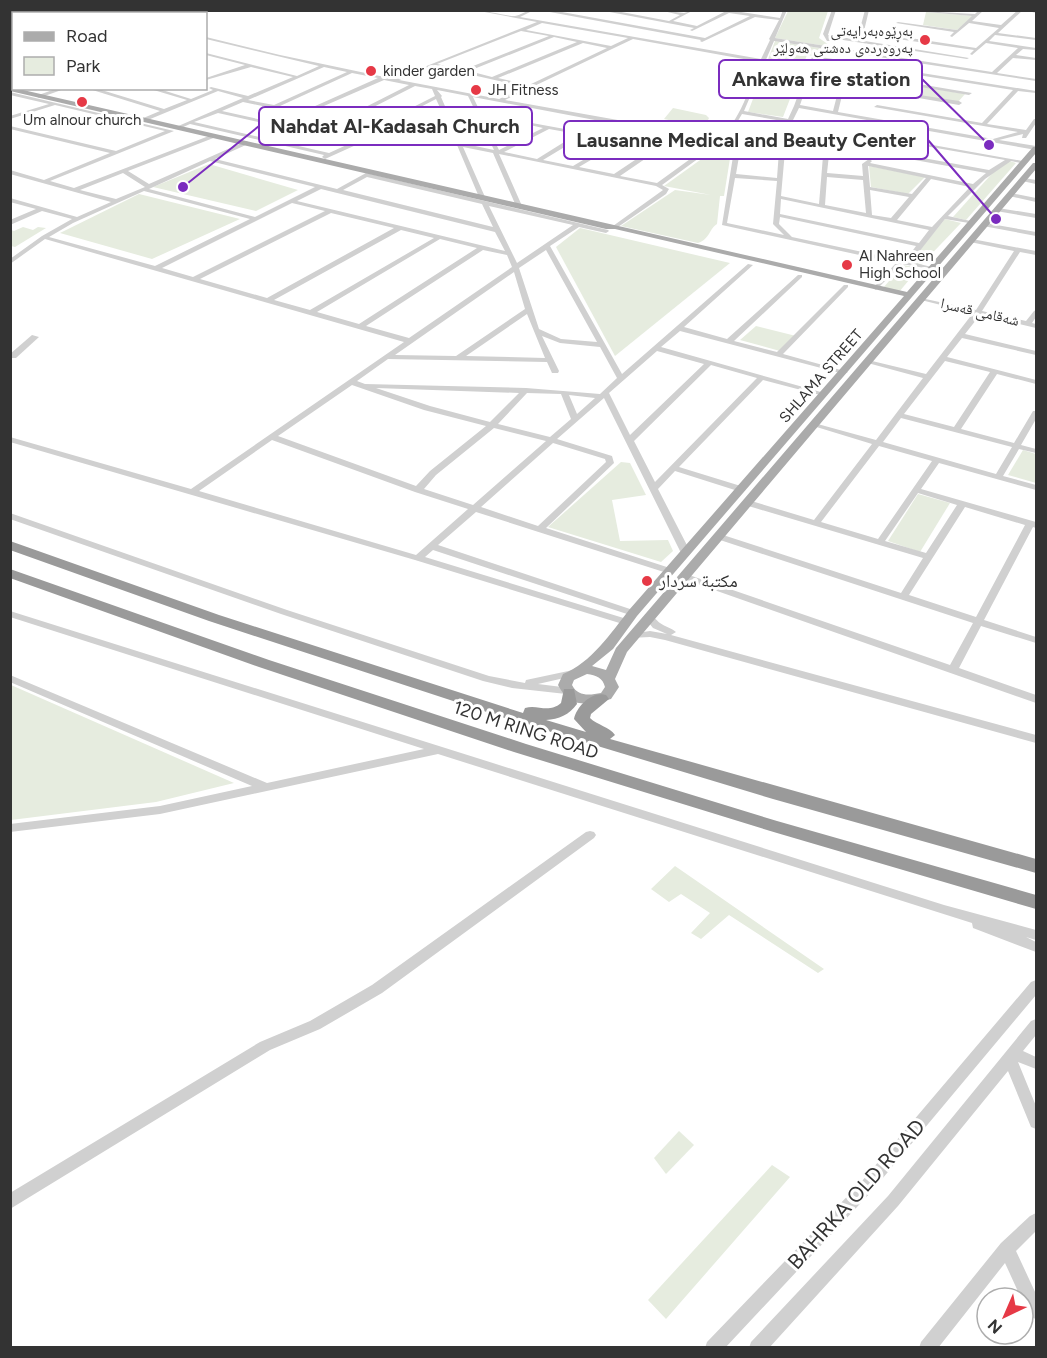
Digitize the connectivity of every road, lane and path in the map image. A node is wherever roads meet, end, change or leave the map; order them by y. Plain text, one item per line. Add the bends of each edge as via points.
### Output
1 (193, 10) edge
2 (476, 10) edge
3 (532, 10) edge
4 (541, 10) edge
5 (572, 10) edge
6 (601, 10) edge
7 (661, 10) edge
8 (692, 10) edge
9 (785, 10) edge
10 (834, 10) edge
11 (867, 10) edge
12 (903, 10) edge
13 (982, 10) edge
14 (1024, 10) edge
15 (487, 11) edge
16 (730, 11) edge
17 (914, 11) edge
18 (177, 12) edge
19 (927, 12) edge
20 (1036, 12) edge
21 (684, 14) junction
22 (563, 15) junction
23 (976, 15) junction
24 (753, 16) junction
25 (515, 17) junction
26 (781, 20) junction
27 (541, 22) junction
28 (668, 22) junction
29 (969, 22) junction
30 (898, 23) junction
31 (618, 24) junction
32 (924, 26) junction
33 (698, 27) junction
34 (1003, 27) junction
35 (521, 30) junction
36 (957, 31) junction
37 (600, 32) junction
38 (861, 32) junction
39 (1036, 32) edge
40 (995, 34) junction
41 (682, 35) junction
42 (554, 36) junction
43 (826, 36) junction
44 (894, 36) junction
45 (207, 38) edge
46 (632, 38) junction
47 (706, 39) junction
48 (771, 39) junction
49 (1029, 39) junction
50 (1036, 39) edge
51 (858, 41) junction
52 (582, 42) junction
53 (986, 42) junction
54 (230, 44) junction
55 (942, 44) junction
56 (1022, 47) junction
57 (612, 48) junction
58 (688, 48) junction
59 (977, 49) junction
60 (1036, 49) edge
61 (842, 50) junction
62 (207, 52) edge
63 (207, 52) edge
64 (1012, 56) junction
65 (451, 58) junction
66 (967, 58) junction
67 (1036, 59) edge
68 (461, 60) dead end
69 (762, 61) junction
70 (471, 62) dead end
71 (848, 62) junction
72 (481, 64) junction
73 (931, 64) junction
74 (251, 65) junction
75 (432, 65) junction
76 (322, 67) junction
77 (956, 68) junction
78 (207, 70) edge
79 (351, 72) junction
80 (463, 72) junction
81 (1036, 72) edge
82 (846, 73) junction
83 (994, 73) junction
84 (222, 74) junction
85 (919, 74) junction
86 (297, 77) junction
87 (383, 78) junction
88 (493, 78) junction
89 (207, 79) edge
90 (882, 79) junction
91 (395, 80) junction
92 (806, 80) junction
93 (1035, 80) edge
94 (843, 83) junction
95 (979, 83) junction
96 (414, 84) junction
97 (207, 86) edge
98 (529, 86) junction
99 (434, 88) junction
100 (1017, 89) junction
101 (15, 90) edge
102 (15, 90) edge
103 (58, 90) edge
104 (95, 90) edge
105 (156, 90) edge
106 (218, 90) junction
107 (880, 90) junction
108 (1036, 92) edge
109 (969, 93) junction
110 (470, 95) junction
111 (39, 96) junction
112 (439, 96) junction
113 (245, 99) junction
114 (191, 100) junction
115 (500, 100) junction
116 (57, 102) junction
117 (513, 103) junction
118 (959, 103) junction
119 (797, 106) junction
120 (273, 107) junction
121 (877, 107) junction
122 (164, 111) junction
123 (217, 111) junction
124 (741, 112) junction
125 (10, 113) edge
126 (304, 113) junction
127 (835, 113) junction
128 (20, 115) junction
129 (402, 115) junction
130 (10, 118) edge
131 (944, 118) junction
132 (873, 119) junction
133 (143, 120) junction
134 (604, 120) junction
135 (790, 120) junction
136 (1036, 120) edge
137 (342, 121) junction
138 (523, 122) junction
139 (189, 123) junction
140 (906, 125) junction
141 (984, 125) junction
142 (452, 126) junction
143 (10, 127) edge
144 (548, 127) junction
145 (642, 127) junction
146 (376, 128) junction
147 (177, 129) junction
148 (385, 130) junction
149 (851, 131) junction
150 (1026, 132) junction
151 (583, 134) junction
152 (678, 134) junction
153 (214, 135) junction
154 (529, 136) junction
155 (974, 137) junction
156 (894, 139) junction
157 (989, 140) junction
158 (721, 142) junction
159 (246, 143) junction
160 (356, 143) junction
161 (738, 144) junction
162 (837, 144) junction
163 (460, 145) junction
164 (1021, 146) junction
165 (1036, 149) edge
166 (782, 150) junction
167 (959, 151) junction
168 (881, 152) junction
169 (116, 153) junction
170 (496, 153) junction
171 (976, 154) junction
172 (330, 155) junction
173 (826, 155) junction
174 (208, 159) junction
175 (319, 160) junction
176 (1010, 160) junction
177 (537, 161) junction
178 (1025, 162) junction
179 (865, 164) junction
180 (1036, 165) edge
181 (573, 168) junction
182 (123, 171) junction
183 (10, 172) edge
184 (989, 172) junction
185 (825, 175) junction
186 (733, 176) junction
187 (614, 177) junction
188 (930, 177) junction
189 (865, 178) junction
190 (780, 180) junction
191 (46, 181) junction
192 (1036, 182) edge
193 (658, 186) junction
194 (976, 186) junction
195 (320, 187) junction
196 (1013, 187) junction
197 (145, 188) junction
198 (866, 188) junction
199 (74, 190) junction
200 (337, 191) junction
201 (912, 196) junction
202 (778, 197) junction
203 (483, 200) junction
204 (1036, 200) edge
205 (10, 201) edge
206 (115, 201) junction
207 (291, 201) junction
208 (822, 205) junction
209 (519, 206) junction
210 (41, 209) junction
211 (998, 210) junction
212 (330, 211) junction
213 (777, 215) junction
214 (869, 215) junction
215 (1036, 216) edge
216 (944, 217) junction
217 (77, 219) junction
218 (255, 219) junction
219 (893, 220) junction
220 (973, 223) junction
221 (10, 224) edge
222 (577, 225) junction
223 (986, 225) junction
224 (399, 228) junction
225 (609, 229) junction
226 (933, 229) junction
227 (497, 230) junction
228 (1036, 234) edge
229 (44, 237) junction
230 (791, 237) junction
231 (438, 238) junction
232 (972, 241) junction
233 (547, 246) junction
234 (920, 246) junction
235 (481, 248) junction
236 (1018, 250) junction
237 (1036, 253) edge
238 (509, 254) junction
239 (912, 255) junction
240 (886, 258) junction
241 (10, 262) edge
242 (903, 262) junction
243 (750, 265) junction
244 (516, 268) junction
245 (155, 269) junction
246 (933, 269) junction
247 (800, 276) junction
248 (193, 280) junction
249 (846, 286) junction
250 (876, 288) junction
251 (903, 296) junction
252 (923, 299) junction
253 (267, 301) junction
254 (529, 309) junction
255 (978, 312) junction
256 (1036, 312) edge
257 (310, 314) junction
258 (1032, 325) edge
259 (361, 326) junction
260 (678, 328) junction
261 (537, 331) junction
262 (960, 335) junction
263 (35, 337) dead end
264 (410, 341) junction
265 (729, 341) junction
266 (572, 343) junction
267 (11, 345) edge
268 (602, 345) junction
269 (544, 348) junction
270 (655, 348) junction
271 (1036, 353) edge
272 (779, 354) junction
273 (12, 357) edge
274 (386, 357) junction
275 (943, 358) junction
276 (457, 359) junction
277 (550, 360) junction
278 (868, 362) junction
279 (709, 363) junction
280 (555, 371) dead end
281 (995, 371) junction
282 (844, 372) junction
283 (762, 377) junction
284 (928, 377) junction
285 (621, 378) junction
286 (352, 382) junction
287 (1036, 382) edge
288 (526, 390) junction
289 (564, 392) junction
290 (603, 394) junction
291 (824, 394) junction
292 (1036, 413) edge
293 (806, 415) junction
294 (899, 415) junction
295 (575, 419) junction
296 (492, 425) junction
297 (814, 426) junction
298 (795, 429) junction
299 (955, 431) junction
300 (272, 437) junction
301 (10, 439) edge
302 (551, 440) junction
303 (629, 441) junction
304 (877, 443) junction
305 (1016, 446) junction
306 (1036, 452) edge
307 (937, 460) junction
308 (673, 468) junction
309 (998, 477) junction
310 (1036, 488) edge
311 (653, 489) junction
312 (741, 489) junction
313 (418, 490) junction
314 (916, 490) junction
315 (192, 492) junction
316 (748, 503) junction
317 (962, 504) junction
318 (473, 508) junction
319 (10, 516) edge
320 (816, 523) junction
321 (1033, 524) edge
322 (540, 530) junction
323 (720, 537) junction
324 (880, 542) junction
325 (10, 545) edge
326 (431, 546) junction
327 (686, 553) junction
328 (928, 557) junction
329 (418, 558) junction
330 (670, 571) junction
331 (10, 573) edge
332 (686, 577) junction
333 (903, 597) junction
334 (10, 614) edge
335 (630, 617) junction
336 (650, 618) junction
337 (980, 622) junction
338 (634, 636) junction
339 (1036, 640) edge
340 (733, 655) junction
341 (460, 668) junction
342 (953, 670) junction
343 (576, 672) junction
344 (10, 678) edge
345 (609, 678) junction
346 (567, 691) junction
347 (601, 699) junction
348 (1036, 699) edge
349 (463, 700) junction
350 (1036, 739) edge
351 (439, 749) junction
352 (684, 767) junction
353 (264, 786) junction
354 (10, 828) edge
355 (590, 835) dead end
356 (1036, 866) edge
357 (1036, 902) edge
358 (944, 910) junction
359 (1036, 935) edge
360 (1036, 947) edge
361 (1036, 986) edge
362 (1034, 1033) edge
363 (1011, 1055) junction
364 (1036, 1063) edge
365 (1036, 1122) edge
366 (10, 1202) edge
367 (1036, 1221) edge
368 (1007, 1249) junction
369 (1036, 1311) edge
370 (713, 1347) edge
371 (757, 1347) edge
372 (927, 1347) edge

1 - 18 main road
2 - 15 street
3 - 25 street
4 - 22 street
5 - 22 street
6 - 28 street
7 - 21 street
8 - 21 street
9 - 26 street
10 - 43 street
11 - 38 street
12 - 17 street
12 - 30 street
13 - 23 street
14 - 20 street
14 - 34 street
15 - 25 street
16 - 24 street
16 - 33 street
17 - 19 street
19 - 23 street
19 - 32 street
21 - 28 street
22 - 31 street
23 - 29 street
24 - 26 street
24 - 47 street
25 - 27 street
26 - 48 street
27 - 35 street
27 - 37 street
28 - 33 street
29 - 34 street
29 - 36 street
30 - 32 street
30 - 44 street
31 - 37 street
31 - 41 street
32 - 36 street
33 - 41 street
34 - 40 street
35 - 42 street
35 - 65 street
36 - 55 street
37 - 46 street
38 - 44 street
38 - 51 street
39 - 49 street
40 - 49 street
40 - 53 street
41 - 47 street
42 - 52 street
42 - 72 street
43 - 51 street
43 - 61 street
44 - 55 street
45 - 54 street
46 - 57 street
46 - 58 street
47 - 58 street
48 - 61 street
48 - 69 street
49 - 50 street
51 - 66 street
52 - 57 street
52 - 88 street
53 - 56 street
53 - 59 street
54 - 62 street
54 - 76 street
55 - 59 street
56 - 60 street
56 - 64 street
57 - 98 street
58 - 69 street
59 - 66 street
61 - 73 street
63 - 74 street
64 - 67 street
64 - 83 street
65 - 68 street
65 - 75 street
66 - 77 street
69 - 124 street
70 - 72 street
71 - 82 street
71 - 85 street
71 - 92 street via 814,57
72 - 80 street
73 - 77 street
73 - 85 street
74 - 84 street
74 - 86 street
75 - 80 street
75 - 91 street
76 - 79 street
76 - 86 street
77 - 83 street
78 - 84 street
79 - 87 street
79 - 120 street
80 - 88 street
81 - 93 street
82 - 90 street
82 - 94 street
83 - 93 street
84 - 89 street
85 - 95 street
86 - 113 street
87 - 91 street
87 - 126 street
88 - 98 street
90 - 107 street
90 - 109 street
91 - 96 street
92 - 94 street
92 - 119 street
94 - 127 street
95 - 100 street
95 - 109 street
96 - 99 street
96 - 137 street
97 - 106 street
98 - 115 street
99 - 110 street
99 - 112 street
100 - 108 street
100 - 141 street
101 - 111 main road
102 - 116 street
103 - 111 street
104 - 122 street
105 - 114 street
106 - 113 street
106 - 114 street
107 - 118 street
107 - 121 street
109 - 118 street
110 - 115 street
110 - 170 street
111 - 116 main road
112 - 129 street
112 - 142 street
113 - 120 street
113 - 123 street
114 - 122 street
115 - 117 street
116 - 128 street
116 - 133 main road
116 - 147 street
117 - 134 street
117 - 138 street
118 - 131 street
119 - 127 street
119 - 135 street
120 - 126 street
121 - 131 street
121 - 132 street
122 - 133 street
123 - 139 street
123 - 160 street
124 - 135 street
124 - 158 street
125 - 128 street
126 - 137 street
127 - 132 street
128 - 130 street
129 - 142 street
129 - 146 street
131 - 141 street
132 - 140 street
133 - 147 main road
134 - 145 street
134 - 151 street
135 - 149 street
136 - 150 street
137 - 146 street
138 - 144 street
138 - 154 street
139 - 147 street
139 - 172 street
140 - 155 street
140 - 156 street
141 - 150 street
142 - 163 street
143 - 169 street
144 - 151 street
144 - 154 street
145 - 152 street
145 - 181 street
146 - 148 street
147 - 153 main road
147 - 169 street
148 - 160 street
148 - 163 street
149 - 156 street
149 - 162 street
150 - 157 street
150 - 164 street
151 - 177 street
152 - 158 street
152 - 187 street
153 - 159 main road
153 - 182 street
154 - 170 street
155 - 157 street
155 - 167 street
156 - 167 street
157 - 164 street
158 - 161 street
158 - 193 street
159 - 174 street
159 - 175 main road
160 - 172 street
161 - 166 street
161 - 186 street
162 - 168 street
162 - 173 street
163 - 170 street
163 - 203 street
164 - 165 street
165 - 178 main road, SHLAMA STREET
166 - 173 street
166 - 190 street
167 - 171 street
168 - 179 street
168 - 184 street
169 - 191 street
170 - 177 street
170 - 209 street
171 - 176 street
171 - 184 street
172 - 175 street
173 - 185 street
174 - 195 street
174 - 197 street
175 - 203 main road
176 - 178 street
176 - 184 street
177 - 181 street
178 - 196 main road, SHLAMA STREET
179 - 188 street
179 - 189 street
180 - 196 main road, SHLAMA STREET
181 - 187 street
182 - 197 street
182 - 199 street
183 - 191 street
184 - 194 street
185 - 189 street
185 - 208 street
186 - 190 street
186 - 230 street via 724,224
187 - 193 street
188 - 194 street
188 - 201 street
189 - 198 street
190 - 202 street
191 - 199 street
192 - 196 street
193 - 225 street via 666,192
194 - 216 street
195 - 200 street
195 - 207 street
196 - 204 street
196 - 211 main road, SHLAMA STREET
196 - 220 main road, SHLAMA STREET
197 - 206 street
197 - 218 street
198 - 201 street
198 - 214 street
199 - 206 street
200 - 203 street via 366,175
200 - 227 street
201 - 219 street
202 - 208 street
202 - 213 street
203 - 209 main road
203 - 222 street
203 - 227 street
205 - 210 street
206 - 217 street
207 - 212 street
207 - 218 street
208 - 214 street
209 - 225 main road
210 - 217 street
210 - 221 street
211 - 215 street
211 - 223 main road, SHLAMA STREET
212 - 224 street
212 - 248 street
213 - 230 street via 776,224
213 - 234 street
214 - 219 street
216 - 220 street
216 - 226 street
217 - 229 street
218 - 245 street
219 - 226 street
220 - 246 main road, SHLAMA STREET
222 - 225 street
222 - 233 street
223 - 228 street
223 - 232 main road, SHLAMA STREET
224 - 231 street
224 - 253 street
225 - 243 main road
225 - 250 main road
226 - 234 street
227 - 238 street
229 - 241 street
229 - 245 street
230 - 240 street
231 - 235 street
231 - 257 street
232 - 236 street
232 - 252 main road, SHLAMA STREET
233 - 244 street
233 - 268 street
234 - 239 street
235 - 238 street
235 - 259 street
236 - 237 street
236 - 255 street
238 - 244 street
239 - 240 street
239 - 242 street
240 - 242 street
242 - 246 street
242 - 250 street
243 - 247 main road
243 - 260 street
244 - 254 street
244 - 264 street
245 - 248 street
246 - 251 main road, SHLAMA STREET
247 - 249 main road
247 - 265 street
248 - 253 street
249 - 251 main road
249 - 272 street
250 - 251 main road
251 - 282 main road, SHLAMA STREET
252 - 255 street, شەقامی قەسرا
252 - 278 main road, SHLAMA STREET
253 - 257 street
254 - 261 street
254 - 276 street
255 - 258 street, شەقامی قەسرا
255 - 262 street
256 - 258 street
257 - 259 street
259 - 264 street
260 - 265 street
260 - 270 street
261 - 266 street
261 - 269 street
262 - 271 street
262 - 275 street
263 - 273 street
264 - 274 street
265 - 272 street
266 - 268 street
266 - 269 street
267 - 273 street
268 - 285 street
269 - 277 street
270 - 279 street
270 - 285 street
272 - 282 street
274 - 276 street
274 - 286 street
275 - 281 street
275 - 284 street
276 - 277 street
277 - 280 street
278 - 284 street
278 - 297 main road, SHLAMA STREET
279 - 283 street
279 - 303 street
281 - 287 street
281 - 299 street
282 - 291 main road, SHLAMA STREET
283 - 291 street
283 - 308 street
284 - 294 street
285 - 290 street
286 - 288 street
286 - 296 street via 395,399
286 - 300 street
288 - 289 street
288 - 296 street
289 - 290 street
289 - 295 street
290 - 295 street
290 - 303 street
291 - 293 main road, SHLAMA STREET
292 - 305 street
293 - 297 main road
293 - 298 main road, SHLAMA STREET
294 - 299 street
294 - 304 street
295 - 302 street
296 - 302 street
296 - 313 street
297 - 298 main road
297 - 304 street
297 - 316 main road, SHLAMA STREET
298 - 312 main road, SHLAMA STREET
299 - 305 street
300 - 313 street
300 - 315 street
301 - 315 street
302 - 318 street
302 - 322 street via 610,461
303 - 311 street
304 - 307 street
304 - 320 street
305 - 306 street
305 - 309 street
307 - 309 street
307 - 314 street
308 - 311 street
308 - 312 street
309 - 310 street
311 - 327 street
312 - 327 main road, SHLAMA STREET
313 - 318 street
314 - 317 street
314 - 324 street
315 - 329 street
316 - 320 street
316 - 323 main road, SHLAMA STREET
317 - 321 street
317 - 328 street
318 - 322 street
318 - 326 street
319 - 341 street via 284,612
320 - 324 street
321 - 337 street
322 - 330 street
323 - 332 main road, SHLAMA STREET
323 - 333 street
324 - 328 street
325 - 349 highway, 120 M RING ROAD via 243,628
326 - 329 street
326 - 335 street
327 - 330 main road, SHLAMA STREET
328 - 333 street
329 - 335 street
330 - 335 main road, SHLAMA STREET
331 - 357 highway, 120 M RING ROAD via 238,655 524,750
332 - 336 main road, SHLAMA STREET
332 - 342 street
333 - 337 street
334 - 351 street
335 - 343 main road, SHLAMA STREET via 608,646
336 - 338 main road, SHLAMA STREET
336 - 340 street via 662,629
337 - 339 street
337 - 342 street
338 - 340 street via 658,635
338 - 345 main road, SHLAMA STREET via 617,657
340 - 350 street
341 - 343 street via 516,682 542,681
341 - 346 street via 512,685
342 - 348 street
343 - 345 main road via 599,672
343 - 346 main road via 566,681
344 - 353 street
345 - 347 main road via 612,687
346 - 347 main road via 586,701
346 - 349 highway via 569,701 565,709 549,715
347 - 352 highway via 582,715 588,726
349 - 352 highway, 120 M RING ROAD
351 - 353 street
351 - 358 street
352 - 356 highway, 120 M RING ROAD
353 - 354 street via 160,810
355 - 366 street via 377,989 315,1025 265,1046
358 - 359 street
358 - 360 street
361 - 370 street via 867,1186
362 - 363 street, BAHRKA OLD ROAD
363 - 364 street
363 - 365 street
363 - 371 street, BAHRKA OLD ROAD via 893,1201
367 - 368 street
368 - 369 street
368 - 372 street

